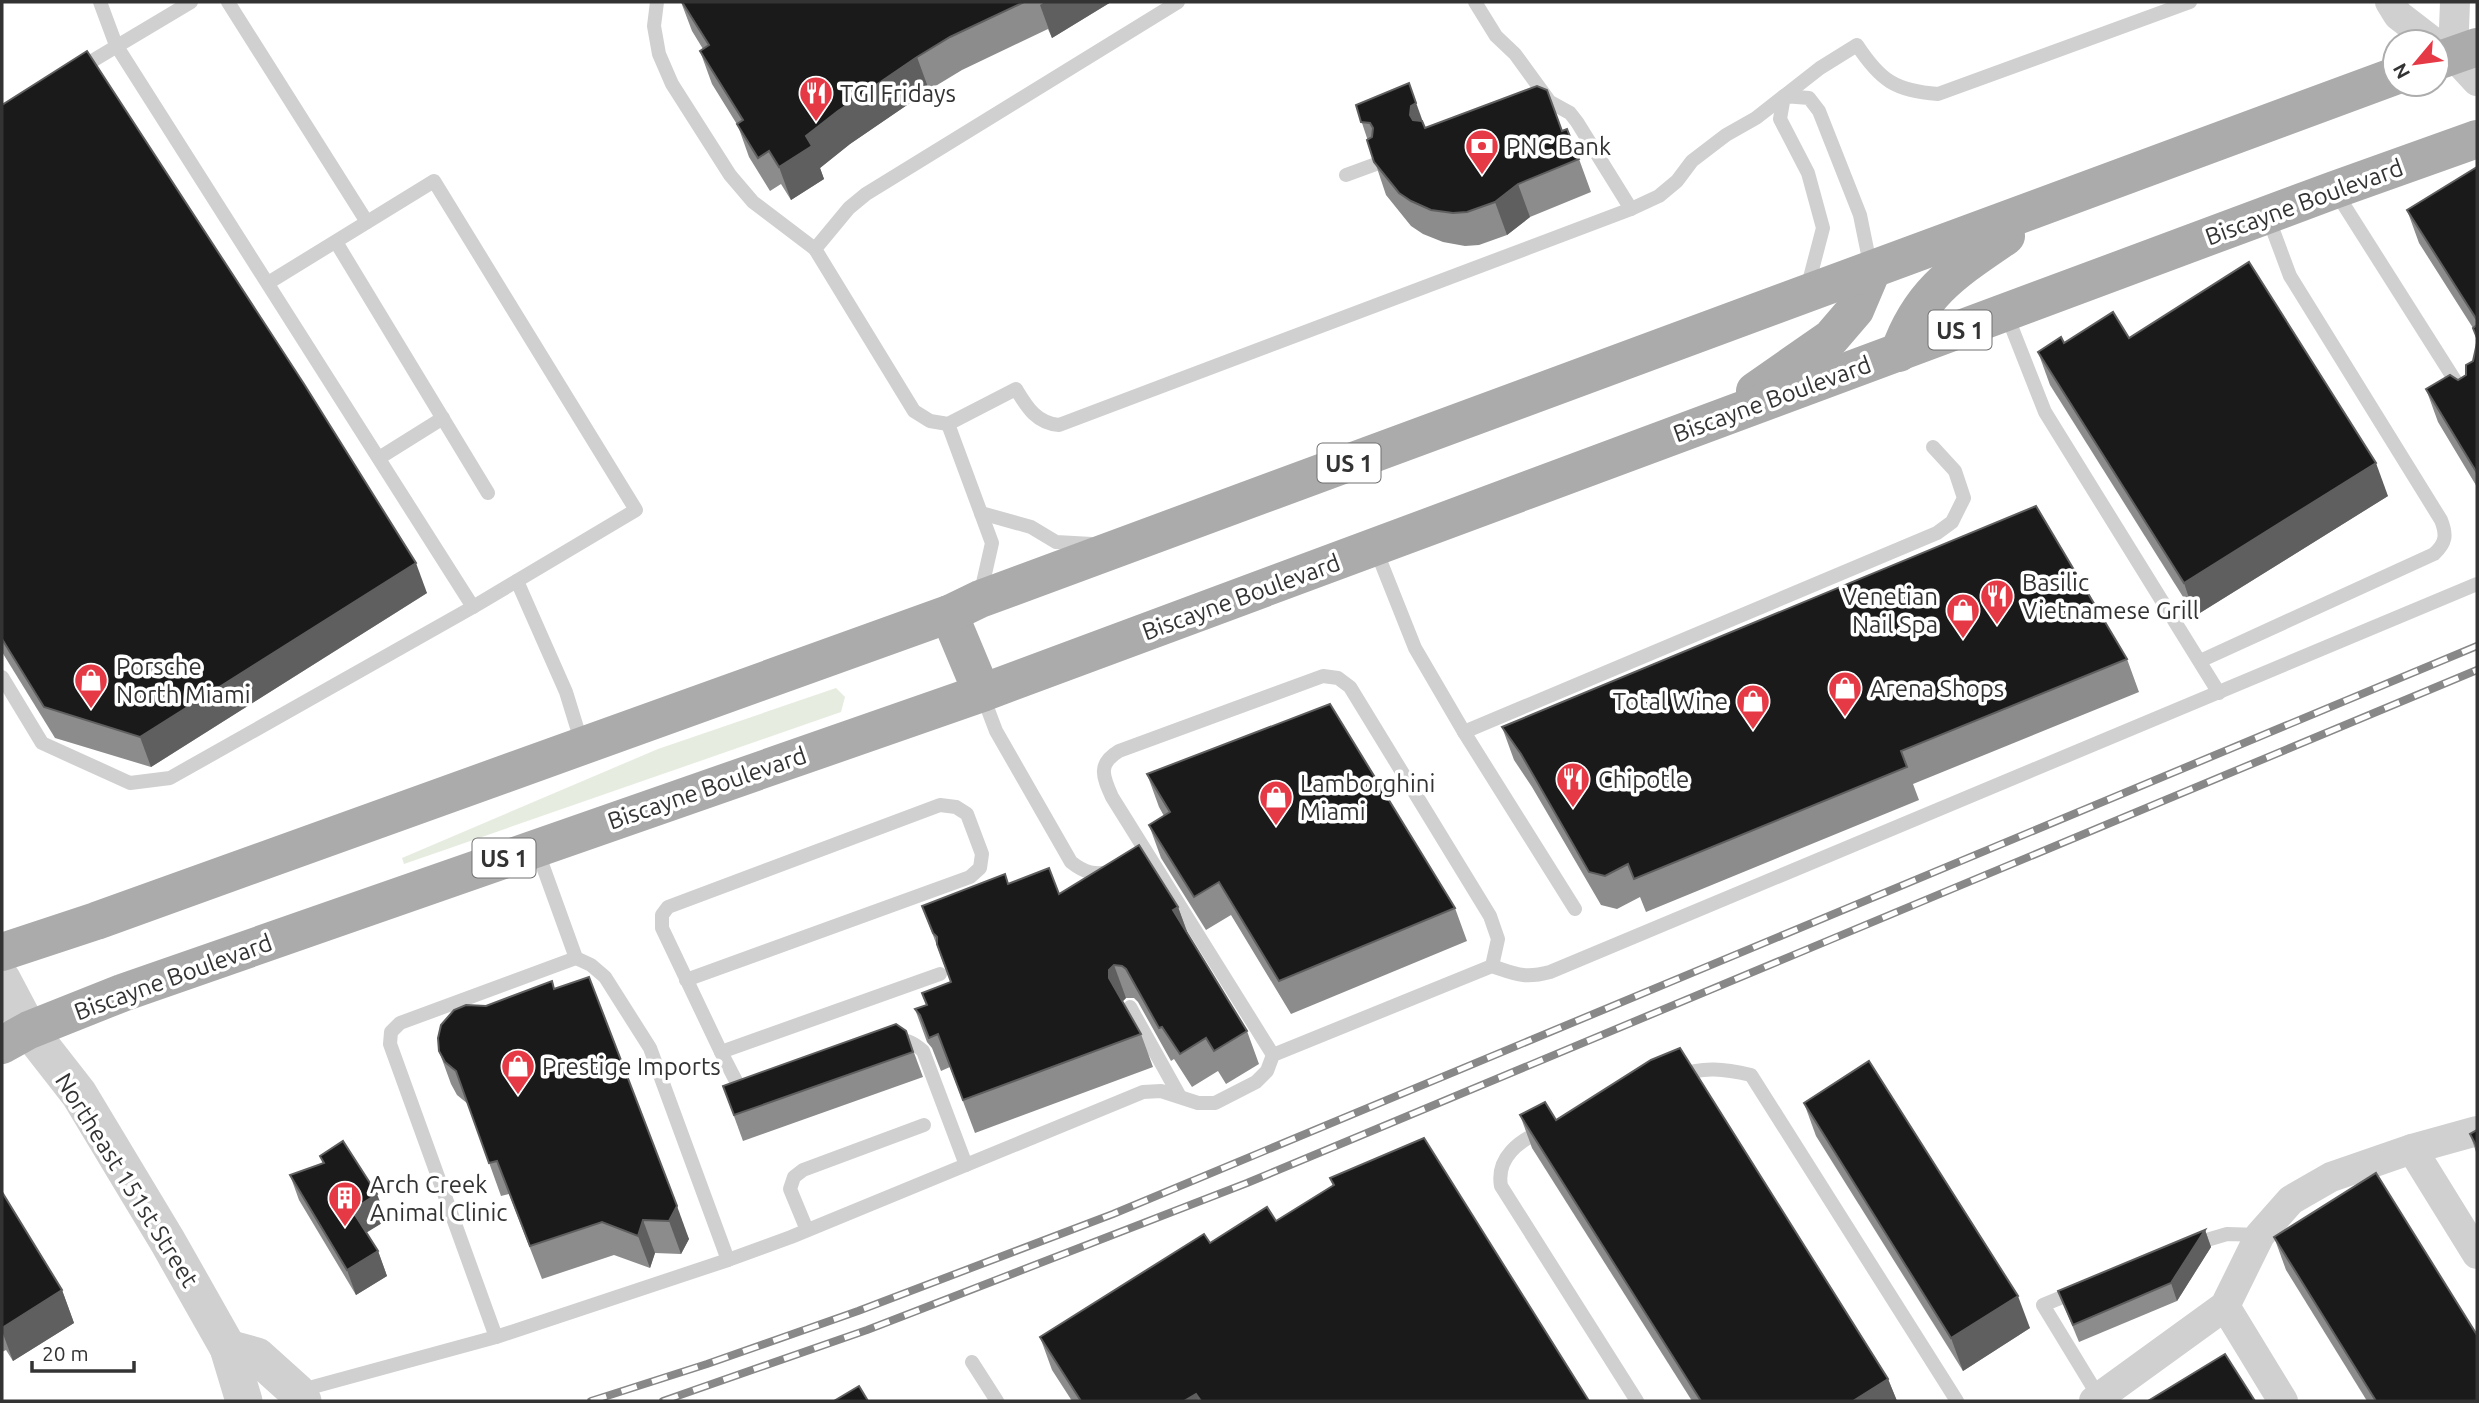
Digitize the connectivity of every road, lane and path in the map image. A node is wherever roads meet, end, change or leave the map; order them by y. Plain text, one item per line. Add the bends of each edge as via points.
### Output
1 (100, 2) edge
2 (191, 2) edge
3 (228, 2) edge
4 (657, 2) edge
5 (1178, 2) edge
6 (1475, 2) edge
7 (2190, 2) edge
8 (2390, 2) edge
9 (2455, 2) edge
10 (117, 45) junction
11 (2452, 55) edge
12 (59, 81) edge
13 (2381, 81) edge
14 (1784, 96) junction
15 (2477, 139) edge
16 (1376, 164) edge
17 (1346, 175) dead end
18 (2334, 190) junction
19 (2057, 202) junction
20 (1631, 209) junction
21 (2267, 215) junction
22 (367, 222) junction
23 (336, 242) junction
24 (815, 249) junction
25 (1871, 270) junction
26 (268, 283) junction
27 (1806, 295) junction
28 (2006, 312) junction
29 (1899, 353) junction
30 (2470, 403) edge
31 (443, 418) junction
32 (1714, 420) junction
33 (948, 424) junction
34 (1933, 447) dead end
35 (379, 458) junction
36 (488, 493) dead end
37 (981, 513) junction
38 (1124, 546) junction
39 (1375, 547) junction
40 (517, 581) junction
41 (2477, 584) edge
42 (473, 607) junction
43 (964, 607) junction
44 (2200, 661) junction
45 (2, 677) edge
46 (2219, 692) junction
47 (982, 693) junction
48 (1464, 732) junction
49 (582, 745) junction
50 (536, 847) junction
51 (1143, 867) junction
52 (1575, 909) dead end
53 (2, 952) edge
54 (576, 958) junction
55 (1492, 966) junction
56 (940, 974) edge
57 (2, 979) edge
58 (686, 980) junction
59 (1130, 1007) edge
60 (15, 1038) edge
61 (873, 1048) edge
62 (721, 1052) junction
63 (1273, 1055) junction
64 (1666, 1081) edge
65 (771, 1085) edge
66 (1179, 1095) junction
67 (924, 1125) dead end
68 (1556, 1125) edge
69 (2477, 1131) edge
70 (2412, 1149) junction
71 (966, 1165) junction
72 (807, 1230) junction
73 (2260, 1235) junction
74 (2172, 1253) edge
75 (2477, 1254) edge
76 (728, 1260) junction
77 (2094, 1284) edge
78 (2225, 1306) junction
79 (496, 1337) junction
80 (228, 1348) junction
81 (972, 1362) dead end
82 (300, 1396) edge
83 (2097, 1399) edge
84 (244, 1401) edge
85 (997, 1401) edge
86 (1637, 1401) edge
87 (1957, 1401) edge
88 (2283, 1401) edge

1 - 10 lane
2 - 10 lane
3 - 22 lane
4 - 24 lane via 653,26 659,54 730,175 753,202
5 - 24 lane via 866,194
6 - 20 lane via 1544,104 1570,113 1577,122
7 - 14 lane via 1938,94 1895,86 1873,69 1857,45
8 - 11 street via 2398,15
9 - 11 street
10 - 12 lane
10 - 26 lane
13 - 19 main road, US 1
14 - 20 lane via 1692,161 1659,196
14 - 25 lane via 1809,98 1819,111 1860,215
14 - 27 lane via 1780,118 1808,173 1823,228
15 - 18 main road, Biscayne Boulevard / US 1
16 - 17 lane
18 - 21 main road, Biscayne Boulevard / US 1
18 - 30 lane
19 - 25 main road, US 1
19 - 29 main road via 1953,272 1924,303 1908,327
20 - 33 lane via 1059,425 1035,417 1016,389
21 - 28 main road, Biscayne Boulevard / US 1
21 - 44 lane via 2290,276 2446,532 2443,546 2434,554
22 - 23 lane
22 - 40 lane via 434,181 636,510
23 - 26 lane
23 - 31 lane
24 - 33 lane via 914,411 930,421
25 - 27 main road, US 1
25 - 32 main road via 1855,310 1831,338
26 - 35 lane
27 - 38 main road, US 1
28 - 29 main road, Biscayne Boulevard / US 1
28 - 44 lane via 2045,412
29 - 32 main road, Biscayne Boulevard / US 1
31 - 35 lane
31 - 36 lane
32 - 39 main road, Biscayne Boulevard / US 1
33 - 37 lane
34 - 48 lane via 1955,471 1964,498 1952,522 1937,533
35 - 42 lane
37 - 38 lane via 1031,527 1056,542
37 - 43 lane via 992,543
38 - 43 main road, US 1
39 - 47 main road, Biscayne Boulevard / US 1
39 - 48 lane via 1415,648
40 - 42 lane
40 - 49 lane via 566,692
41 - 46 lane
42 - 45 lane via 170,778 130,783 42,743
43 - 47 main road
43 - 49 main road, US 1
44 - 46 lane
46 - 55 lane via 1550,972 1532,977
47 - 50 main road, Biscayne Boulevard / US 1
47 - 51 lane via 996,731 1071,862 1096,874
48 - 52 lane
49 - 53 main road, US 1
50 - 54 lane
50 - 60 main road, Biscayne Boulevard / US 1 via 122,993
51 - 55 lane via 1104,780 1108,758 1323,676 1338,678 1350,687 1490,916 1498,939
51 - 63 lane
54 - 76 lane via 605,977 650,1048
54 - 79 lane via 400,1023 391,1032 390,1045
55 - 63 lane
56 - 62 lane
57 - 60 street, Northeast 151st Street
58 - 58 lane via 662,928 662,915 668,907 940,805 967,814 982,855 979,868 970,877
58 - 62 lane
59 - 66 lane
60 - 80 street, Northeast 151st Street via 79,1094
61 - 71 lane via 898,1039 912,1041 923,1051
62 - 65 lane via 737,1083 746,1089
63 - 66 lane via 1256,1082 1215,1103 1198,1103
64 - 87 lane via 1712,1068 1751,1074
66 - 71 lane via 1143,1092
67 - 72 lane via 794,1177 790,1189
68 - 86 lane via 1517,1144 1503,1162 1501,1186
69 - 70 street
70 - 73 street via 2331,1177 2291,1200
70 - 75 street
71 - 72 lane
72 - 76 lane
73 - 74 lane via 2210,1237
73 - 78 street
76 - 79 lane
77 - 83 lane via 2043,1305
78 - 83 street
78 - 88 street
79 - 82 lane
80 - 82 street via 257,1356
80 - 84 street, Northeast 151st Street
81 - 85 lane

